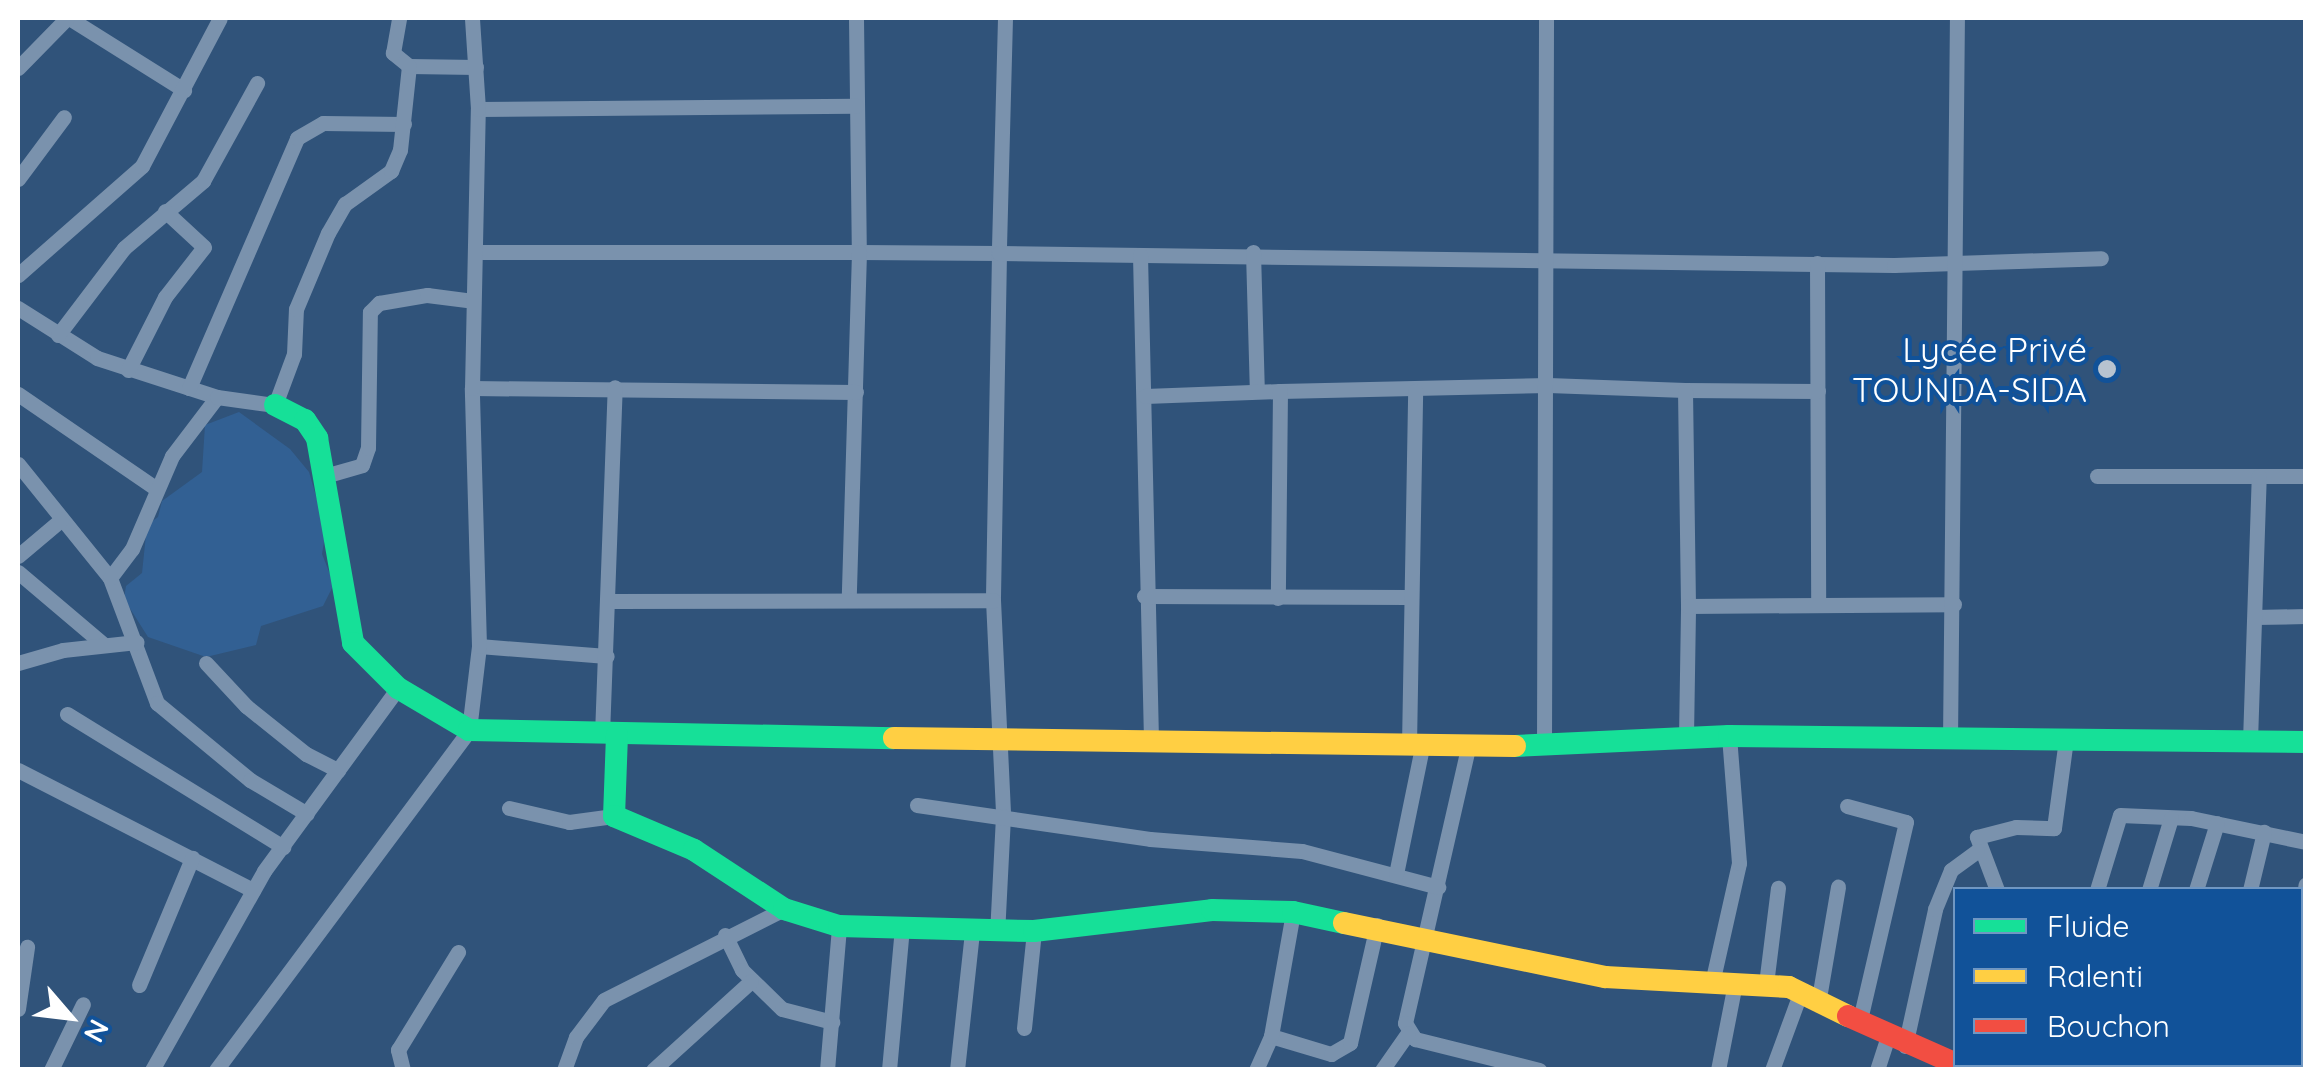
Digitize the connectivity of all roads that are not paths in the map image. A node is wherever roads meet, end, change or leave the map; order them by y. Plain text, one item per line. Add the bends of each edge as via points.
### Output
1 (68, 18) edge
2 (220, 18) edge
3 (399, 18) edge
4 (472, 18) edge
5 (856, 18) edge
6 (1005, 18) edge
7 (1546, 18) edge
8 (1957, 18) edge
9 (409, 66) junction
10 (476, 67) junction
11 (18, 68) edge
12 (256, 84) dead end
13 (184, 90) junction
14 (856, 106) junction
15 (478, 108) junction
16 (64, 117) dead end
17 (404, 124) junction
18 (18, 179) edge
19 (165, 212) junction
20 (475, 252) junction
21 (858, 252) junction
22 (1254, 252) junction
23 (999, 253) junction
24 (1140, 255) junction
25 (1545, 256) junction
26 (2102, 258) dead end
27 (1817, 263) junction
28 (1959, 264) junction
29 (18, 275) edge
30 (473, 301) junction
31 (18, 308) edge
32 (58, 335) junction
33 (128, 370) junction
34 (1548, 385) junction
35 (615, 387) junction
36 (188, 388) junction
37 (472, 388) junction
38 (1685, 390) junction
39 (1257, 391) junction
40 (1280, 391) junction
41 (1414, 391) junction
42 (1818, 391) junction
43 (856, 392) junction
44 (18, 394) edge
45 (1145, 396) junction
46 (217, 397) junction
47 (275, 405) junction
48 (18, 464) edge
49 (328, 475) junction
50 (2097, 476) dead end
51 (2259, 476) junction
52 (2306, 476) edge
53 (154, 487) junction
54 (62, 519) junction
55 (18, 556) edge
56 (18, 572) edge
57 (110, 578) junction
58 (1144, 596) junction
59 (1408, 597) junction
60 (848, 598) junction
61 (1278, 598) junction
62 (993, 600) junction
63 (611, 601) junction
64 (1818, 602) junction
65 (1954, 604) junction
66 (1688, 606) junction
67 (2306, 616) edge
68 (2255, 617) junction
69 (137, 642) junction
70 (104, 644) junction
71 (479, 646) junction
72 (608, 656) junction
73 (21, 658) edge
74 (206, 664) dead end
75 (398, 688) junction
76 (67, 714) dead end
77 (469, 730) junction
78 (609, 735) junction
79 (1730, 736) junction
80 (996, 737) junction
81 (1686, 737) junction
82 (1151, 738) junction
83 (2066, 739) junction
84 (1950, 741) junction
85 (2250, 741) junction
86 (1544, 742) junction
87 (2306, 742) edge
88 (1415, 746) junction
89 (1468, 748) junction
90 (18, 770) edge
91 (338, 770) junction
92 (917, 805) dead end
93 (1848, 806) dead end
94 (508, 808) dead end
95 (307, 814) junction
96 (614, 816) junction
97 (1004, 816) junction
98 (2171, 818) junction
99 (2217, 823) junction
100 (2264, 832) junction
101 (2306, 842) edge
102 (283, 847) junction
103 (1977, 851) junction
104 (192, 858) junction
105 (1396, 874) junction
106 (1438, 887) junction
107 (1838, 887) dead end
108 (1995, 887) edge
109 (2099, 887) edge
110 (2150, 887) edge
111 (2197, 887) edge
112 (2251, 887) edge
113 (1778, 888) dead end
114 (254, 890) junction
115 (784, 910) junction
116 (1294, 912) junction
117 (1377, 925) junction
118 (840, 926) junction
119 (902, 927) junction
120 (972, 932) junction
121 (997, 932) junction
122 (1034, 932) junction
123 (725, 936) junction
124 (1426, 937) junction
125 (27, 947) dead end
126 (458, 952) dead end
127 (20, 974) edge
128 (751, 981) junction
129 (1724, 983) junction
130 (1766, 984) junction
131 (139, 985) dead end
132 (1810, 995) junction
133 (83, 1004) dead end
134 (18, 1010) edge
135 (1860, 1020) junction
136 (832, 1022) junction
137 (1024, 1028) dead end
138 (1408, 1032) junction
139 (1271, 1036) junction
140 (1896, 1041) junction
141 (1933, 1064) edge
142 (52, 1070) edge
143 (152, 1070) edge
144 (216, 1070) edge
145 (404, 1070) edge
146 (564, 1070) edge
147 (653, 1070) edge
148 (827, 1070) edge
149 (890, 1070) edge
150 (958, 1070) edge
151 (1256, 1070) edge
152 (1382, 1070) edge
153 (1539, 1070) edge
154 (1718, 1070) edge
155 (1772, 1070) edge
156 (1877, 1070) edge
157 (1970, 1070) edge

1 - 11 street
1 - 13 street
2 - 13 street
3 - 9 street via 393,52
4 - 10 street
5 - 14 street
6 - 23 street
7 - 25 street
8 - 28 street
9 - 10 street
9 - 17 street
10 - 15 street
12 - 19 street via 203,181
13 - 29 street via 142,166
14 - 15 street
14 - 21 street
15 - 20 street
16 - 18 street
17 - 36 street via 340,120 296,138
17 - 47 street via 391,171 346,204 328,233 296,309 294,354
19 - 32 street via 124,248
19 - 33 street via 204,246 165,297
20 - 21 street
20 - 30 street
21 - 23 street
21 - 43 street
22 - 24 street
22 - 25 street
22 - 39 street
23 - 24 street
23 - 62 street
24 - 45 street
25 - 27 street
25 - 34 street
26 - 28 street
27 - 28 street
27 - 42 street
28 - 65 street
30 - 37 street
30 - 49 street via 427,295 380,303 370,312 368,448 362,465
31 - 32 street
32 - 33 street
33 - 36 street
34 - 38 street
34 - 41 street
34 - 86 street
35 - 37 street
35 - 43 street
35 - 63 street
36 - 46 street
37 - 71 street
38 - 42 street
38 - 66 street
39 - 40 street
39 - 45 street
40 - 41 street
40 - 61 street
41 - 59 street
42 - 64 street
43 - 60 street
44 - 53 street
45 - 58 street
46 - 47 street
46 - 53 street
47 - 49 street via 305,420
48 - 54 street
49 - 75 street via 349,632 371,666
50 - 51 street
51 - 52 street
51 - 68 street
53 - 57 street via 132,549
54 - 55 street
54 - 57 street
56 - 70 street
57 - 69 street
58 - 61 street
58 - 82 street
59 - 61 street
59 - 88 street
60 - 62 street
60 - 63 street
62 - 80 street
63 - 72 street
64 - 65 street
64 - 66 street
65 - 84 street
66 - 81 street
67 - 68 street
68 - 85 street
69 - 70 street
69 - 95 street via 157,702 250,780
70 - 73 street
71 - 72 street
71 - 77 street
72 - 78 street
74 - 91 street via 246,706 306,754
75 - 77 street
75 - 91 street
76 - 102 street
77 - 78 street
77 - 144 street
78 - 80 street
78 - 96 street
79 - 81 street
79 - 84 street
79 - 129 street via 1738,864
80 - 82 street
80 - 97 street
81 - 86 street
82 - 88 street
83 - 84 street
83 - 85 street
83 - 103 street via 2054,828 1979,832
85 - 87 street
86 - 89 street
88 - 89 street
88 - 105 street
89 - 106 street
90 - 104 street
91 - 95 street
92 - 97 street
93 - 135 street via 1906,822
94 - 96 street via 570,822
95 - 102 street
96 - 115 street via 694,850
97 - 105 street via 1103,834 1302,851
97 - 121 street
98 - 99 street
98 - 109 street via 2119,816
98 - 110 street
99 - 100 street
99 - 111 street
100 - 101 street
100 - 112 street
102 - 114 street
103 - 108 street
103 - 140 street via 1950,870
104 - 114 street
104 - 131 street
105 - 106 street
106 - 124 street
107 - 132 street
113 - 130 street
114 - 143 street
115 - 118 street
115 - 123 street
116 - 117 street
116 - 122 street via 1212,910
116 - 139 street
117 - 124 street
117 - 139 street via 1350,1043 1331,1054
118 - 119 street
118 - 136 street
119 - 120 street
119 - 149 street
120 - 121 street
120 - 150 street
121 - 122 street
122 - 137 street
123 - 128 street
123 - 146 street via 604,1000 576,1037
124 - 129 street via 1605,976
124 - 138 street
125 - 127 street
126 - 145 street via 398,1050
127 - 134 street
128 - 136 street via 782,1008
128 - 147 street
129 - 130 street
129 - 154 street
130 - 132 street
132 - 135 street
132 - 155 street
133 - 142 street
135 - 140 street
136 - 148 street
138 - 152 street
138 - 153 street
139 - 151 street
140 - 141 street
140 - 156 street
141 - 157 street

